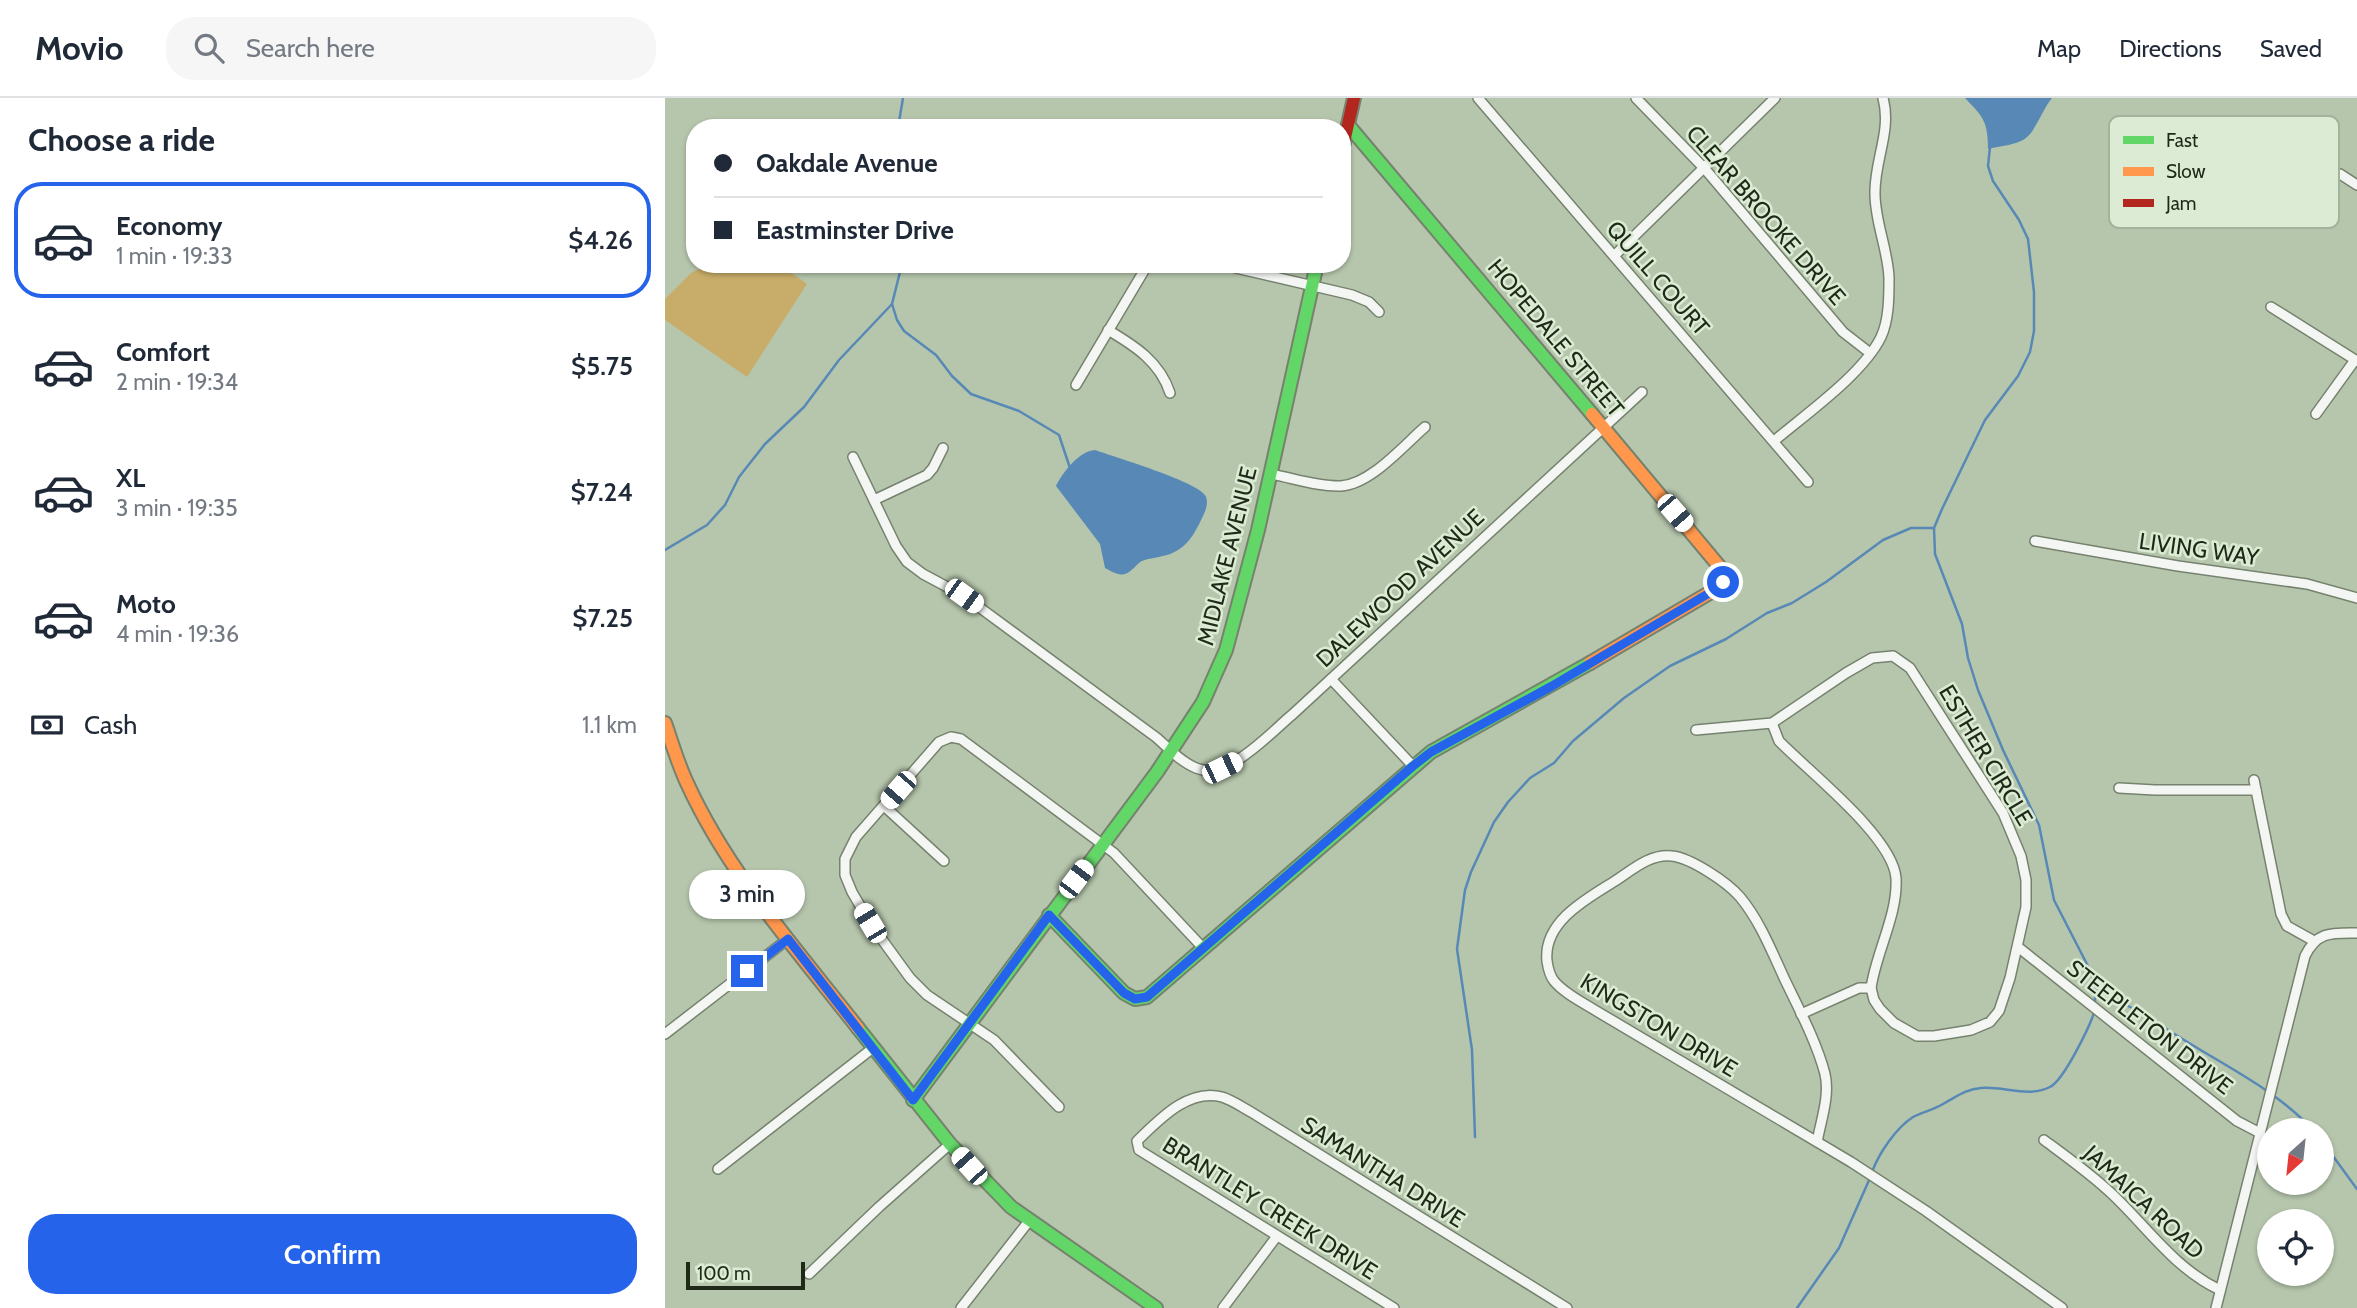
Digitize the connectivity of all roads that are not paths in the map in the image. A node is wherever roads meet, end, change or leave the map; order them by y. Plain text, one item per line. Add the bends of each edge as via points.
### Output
1 (1354, 98) edge
2 (1478, 98) edge
3 (1636, 98) edge
4 (1775, 98) edge
5 (1883, 98) edge
6 (1349, 119) edge
7 (1351, 129) edge
8 (1705, 169) junction
9 (2340, 174) dead end
10 (2357, 186) edge
11 (1614, 256) junction
12 (1143, 273) edge
13 (1257, 273) edge
14 (1315, 273) edge
15 (1312, 286) junction
16 (2271, 307) dead end
17 (1379, 312) dead end
18 (1108, 330) junction
19 (1870, 354) junction
20 (2356, 361) edge
21 (1076, 385) dead end
22 (1642, 392) dead end
23 (1170, 393) dead end
24 (2316, 414) dead end
25 (1425, 427) dead end
26 (1603, 427) junction
27 (1774, 441) junction
28 (943, 447) dead end
29 (853, 457) dead end
30 (1271, 474) junction
31 (1808, 482) dead end
32 (874, 500) junction
33 (2035, 541) dead end
34 (2357, 597) edge
35 (1331, 679) junction
36 (665, 723) edge
37 (1772, 723) junction
38 (1696, 730) dead end
39 (1172, 751) junction
40 (1413, 766) junction
41 (2119, 788) dead end
42 (884, 806) junction
43 (1103, 843) junction
44 (944, 861) dead end
45 (1049, 915) junction
46 (2357, 933) edge
47 (788, 939) junction
48 (2314, 941) junction
49 (2018, 947) junction
50 (1205, 949) junction
51 (1871, 988) junction
52 (1801, 1014) junction
53 (970, 1023) junction
54 (665, 1034) edge
55 (873, 1048) junction
56 (913, 1100) junction
57 (1059, 1107) dead end
58 (1174, 1109) joint
59 (2264, 1118) edge
60 (2257, 1131) edge
61 (2044, 1140) dead end
62 (1817, 1142) junction
63 (950, 1144) junction
64 (2257, 1145) edge
65 (718, 1169) dead end
66 (1030, 1221) junction
67 (1277, 1236) junction
68 (809, 1274) dead end
69 (2220, 1290) junction
70 (1141, 1304) edge
71 (961, 1308) edge
72 (1156, 1308) edge
73 (1223, 1308) edge
74 (1394, 1308) edge
75 (1567, 1308) edge
76 (2062, 1308) edge
77 (2216, 1308) edge

1 - 6 street
2 - 11 street, QUILL COURT
3 - 8 street, CLEAR BROOKE DRIVE
4 - 8 street
5 - 19 street via 1886,124 1875,192 1889,280 1886,318
7 - 26 street, HOPEDALE STREET
8 - 11 street
8 - 19 street, CLEAR BROOKE DRIVE via 1843,332
9 - 10 street
11 - 27 street, QUILL COURT
12 - 18 street
13 - 15 street
14 - 15 street, MIDLAKE AVENUE
15 - 17 street via 1362,299
15 - 30 street, MIDLAKE AVENUE
16 - 20 street
18 - 21 street
18 - 23 street via 1146,354
19 - 27 street
20 - 24 street
22 - 26 street, DALEWOOD AVENUE
25 - 30 street via 1357,482 1338,486
26 - 35 street, DALEWOOD AVENUE
26 - 40 street, HOPEDALE STREET via 1721,567 1723,582
27 - 31 street, QUILL COURT
28 - 32 street via 927,475
29 - 32 street, DALEWOOD AVENUE
30 - 39 street, MIDLAKE AVENUE via 1226,650 1203,702
32 - 39 street, DALEWOOD AVENUE via 896,546 915,570 964,596
33 - 34 street, LIVING WAY via 2307,584
35 - 39 street, DALEWOOD AVENUE via 1247,754 1222,768 1196,769
35 - 40 street
36 - 47 street via 705,819
37 - 38 street, ESTHER CIRCLE
37 - 49 street, ESTHER CIRCLE via 1872,659 1893,656 1902,660 1996,802 2018,845 2027,891
37 - 51 street via 1779,741 1869,828 1892,862 1896,880 1892,904
39 - 43 street, MIDLAKE AVENUE
40 - 50 street
41 - 48 street via 2255,785 2281,914 2287,926
42 - 43 street via 939,742 951,737 967,743
42 - 44 street
42 - 53 street via 856,837 847,853 845,875 870,923 919,988
43 - 45 street, MIDLAKE AVENUE
43 - 50 street
45 - 50 street via 1135,999 1154,992
45 - 53 street, MIDLAKE AVENUE
46 - 48 street via 2328,934
47 - 54 street
47 - 55 street
48 - 59 street via 2299,976
49 - 51 street, ESTHER CIRCLE via 1999,1011 1990,1022 1971,1030 1926,1037 1908,1032 1880,1009
49 - 60 street, STEEPLETON DRIVE via 2237,1121
51 - 52 street via 1859,988
52 - 62 street, KINGSTON DRIVE via 1827,1088
52 - 62 street, KINGSTON DRIVE via 1741,898 1716,877 1677,856 1654,858 1604,888 1560,920 1549,939 1548,965 1565,992
53 - 56 street, MIDLAKE AVENUE
53 - 57 street via 995,1040
55 - 56 street
55 - 65 street
56 - 63 street
58 - 67 street, BRANTLEY CREEK DRIVE via 1137,1141 1139,1150
58 - 75 street, SAMANTHA DRIVE via 1201,1097 1231,1101
61 - 69 street, JAMAICA ROAD via 2113,1194 2173,1258
62 - 76 street, KINGSTON DRIVE via 1926,1211
63 - 66 street via 981,1179
63 - 68 street
64 - 69 street
66 - 70 street
66 - 71 street
67 - 73 street
67 - 74 street, BRANTLEY CREEK DRIVE
69 - 77 street
70 - 72 street

